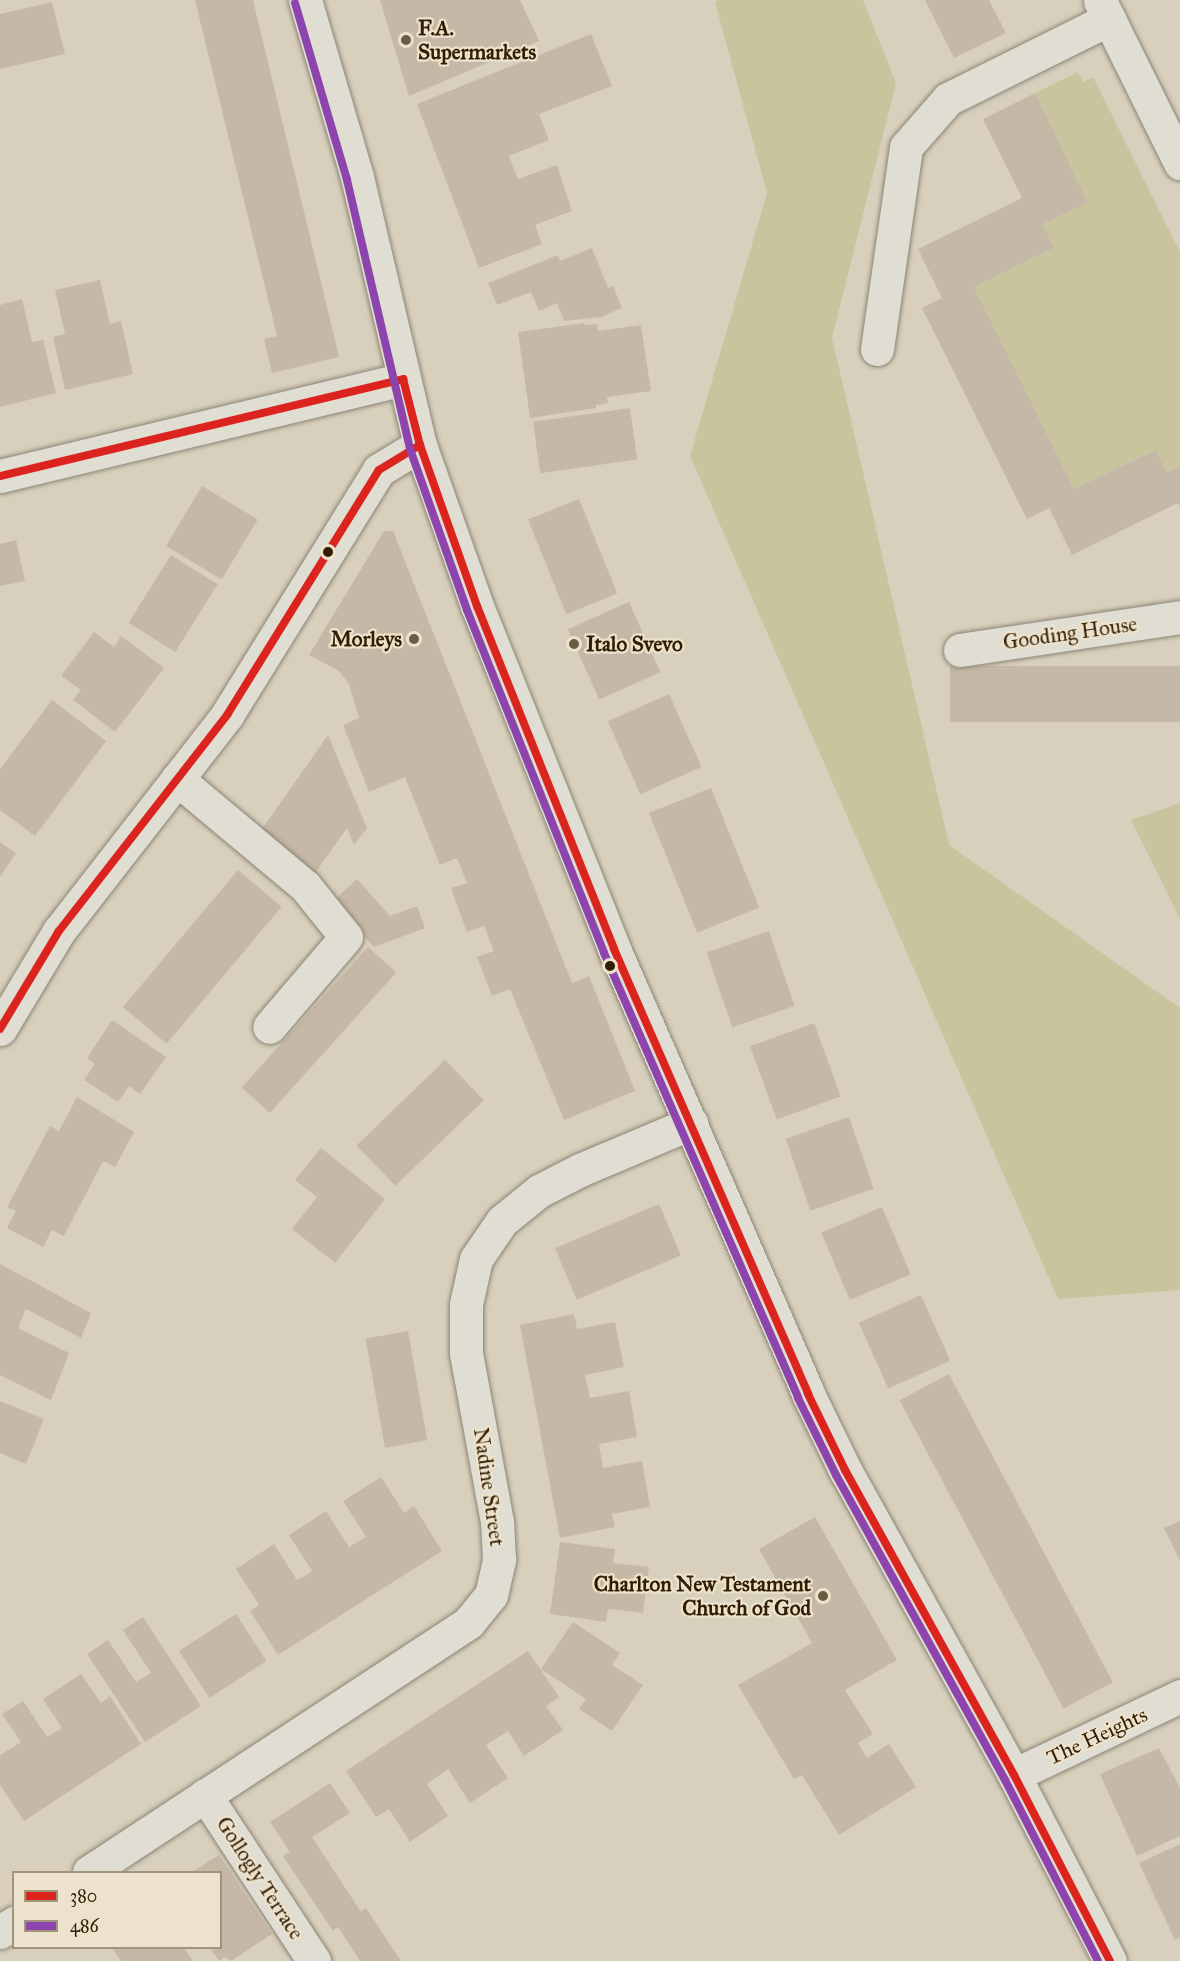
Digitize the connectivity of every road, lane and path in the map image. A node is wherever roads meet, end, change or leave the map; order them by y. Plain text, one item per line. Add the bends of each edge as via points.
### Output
1 (305, 0) edge
2 (1104, 9) edge
3 (1180, 163) edge
4 (877, 349) dead end
5 (403, 379) junction
6 (420, 445) junction
7 (0, 476) edge
8 (1180, 617) edge
9 (960, 650) dead end
10 (177, 779) junction
11 (269, 1027) dead end
12 (0, 1029) edge
13 (691, 1122) junction
14 (1180, 1696) edge
15 (1014, 1775) junction
16 (206, 1795) junction
17 (91, 1871) edge
18 (314, 1961) edge
19 (1110, 1961) edge

1 - 5 street via 357,177
2 - 3 street
2 - 4 street via 948,99 906,147
5 - 6 street
5 - 7 street
6 - 10 street via 379,470 227,716
6 - 13 street via 477,606 605,927
8 - 9 street, Gooding House
10 - 11 street via 305,886 346,937
10 - 12 street via 59,931
13 - 15 street via 808,1394 845,1470
13 - 16 street, Nadine Street via 539,1191 502,1221 476,1259 465,1304 466,1353 497,1522 499,1559 491,1595 469,1622
14 - 15 street, The Heights
15 - 19 street
16 - 17 street, Nadine Street
16 - 18 street, Gollogly Terrace

